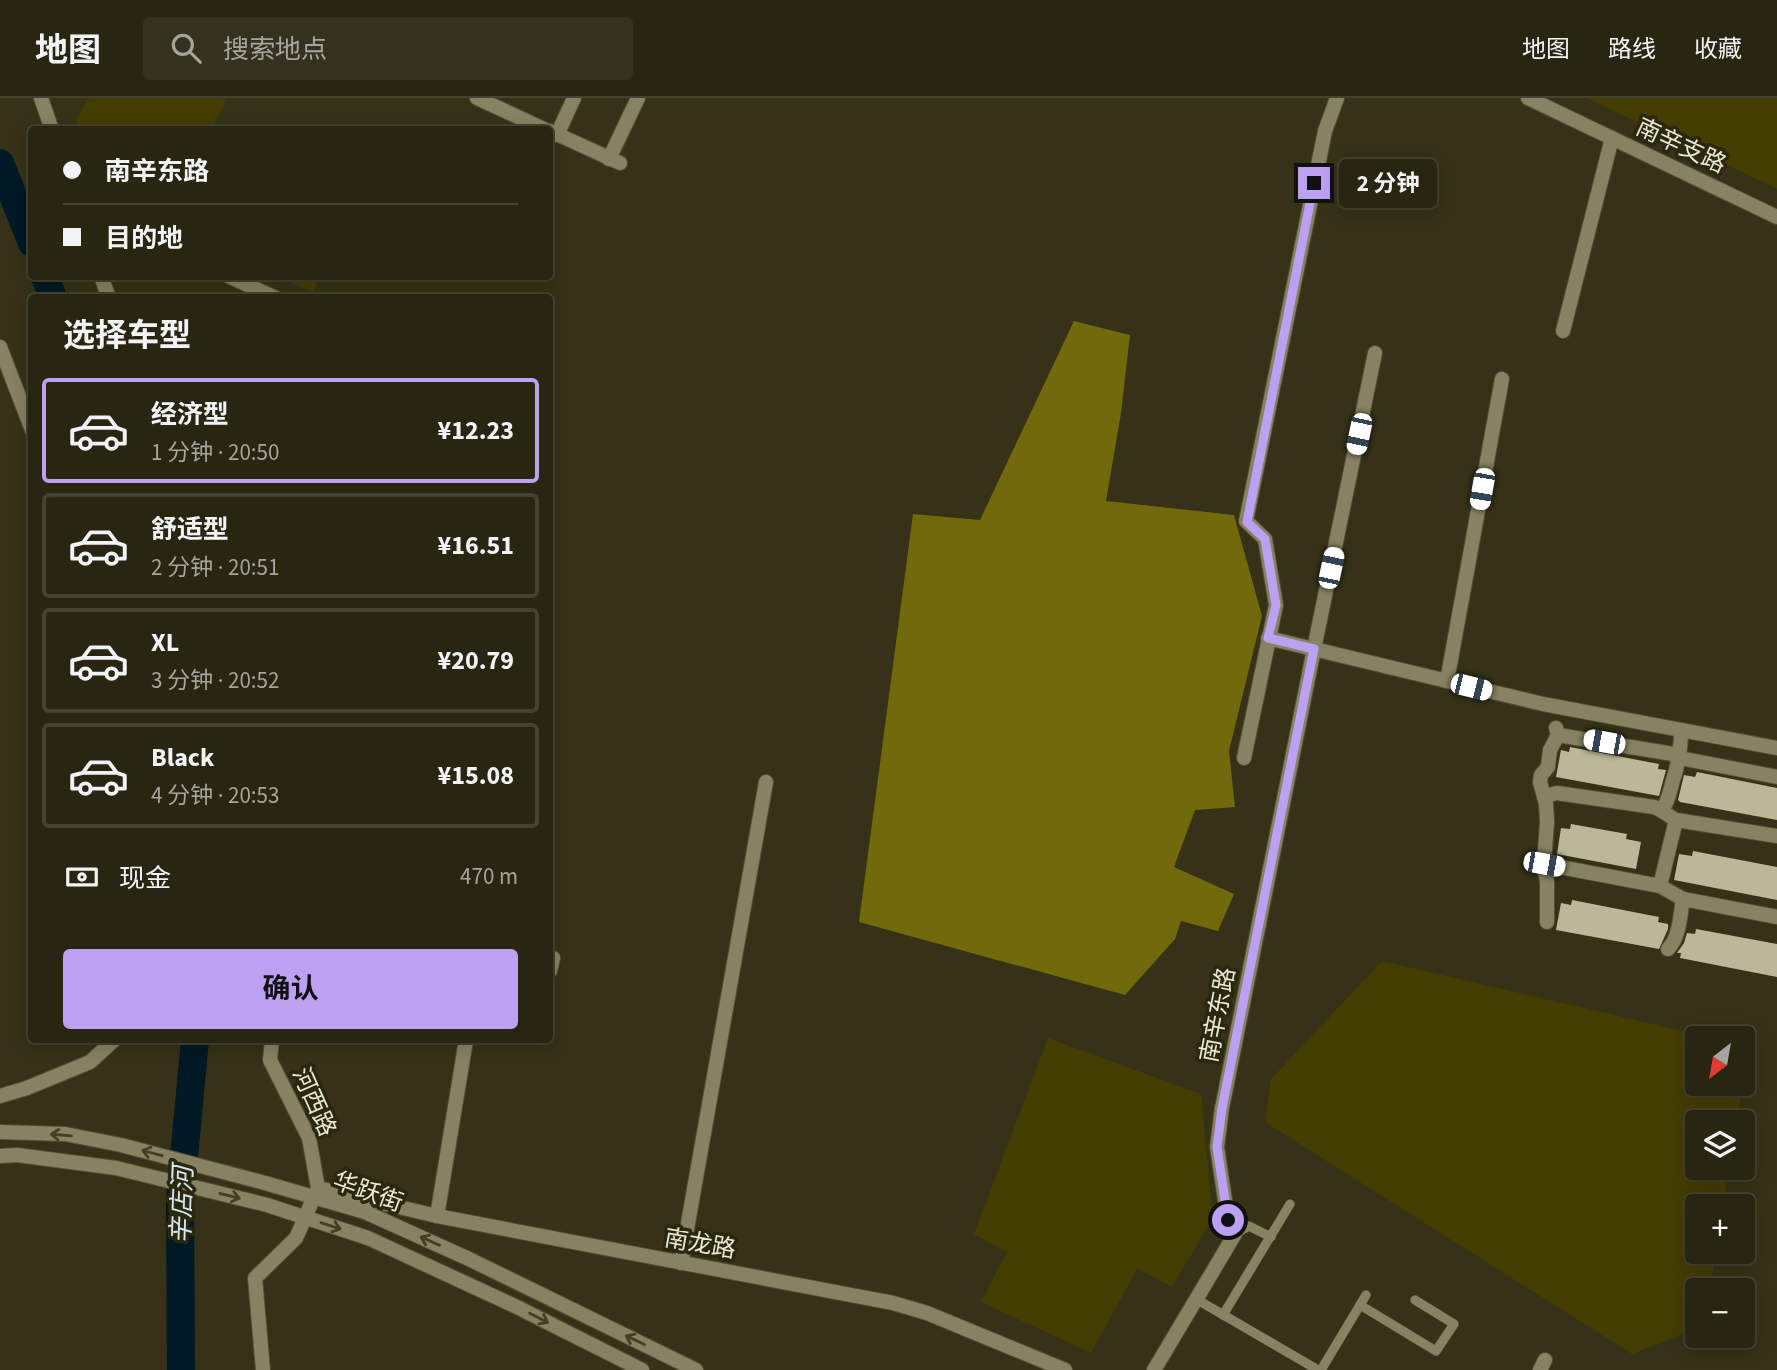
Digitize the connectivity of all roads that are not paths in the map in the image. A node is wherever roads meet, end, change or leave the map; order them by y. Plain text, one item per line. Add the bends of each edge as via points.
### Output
1 (41, 98) edge
2 (477, 98) edge
3 (574, 98) edge
4 (638, 98) edge
5 (1337, 98) edge
6 (1528, 98) edge
7 (51, 126) edge
8 (538, 126) edge
9 (553, 129) edge
10 (553, 133) edge
11 (1612, 138) junction
12 (1777, 216) edge
13 (237, 280) edge
14 (267, 294) edge
15 (1563, 331) dead end
16 (0, 347) edge
17 (1375, 353) dead end
18 (1502, 379) dead end
19 (28, 420) edge
20 (1268, 638) junction
21 (1314, 649) junction
22 (1447, 681) junction
23 (1681, 730) junction
24 (1777, 748) edge
25 (1244, 758) dead end
26 (1680, 758) junction
27 (1777, 777) edge
28 (766, 782) dead end
29 (1544, 796) junction
30 (1662, 810) junction
31 (1676, 820) junction
32 (1777, 836) edge
33 (1544, 864) junction
34 (1660, 886) junction
35 (1683, 898) junction
36 (1777, 917) edge
37 (1547, 922) dead end
38 (1668, 949) dead end
39 (111, 1043) edge
40 (272, 1043) edge
41 (466, 1043) edge
42 (0, 1096) edge
43 (0, 1132) edge
44 (0, 1156) edge
45 (316, 1193) junction
46 (1290, 1204) dead end
47 (437, 1216) junction
48 (305, 1217) junction
49 (1235, 1234) junction
50 (1271, 1237) junction
51 (681, 1263) junction
52 (1366, 1295) dead end
53 (1196, 1299) junction
54 (1415, 1300) dead end
55 (1360, 1305) junction
56 (1223, 1315) junction
57 (263, 1370) edge
58 (642, 1370) edge
59 (696, 1370) edge
60 (1065, 1370) edge
61 (1154, 1370) edge
62 (1319, 1370) edge

1 - 7 street
2 - 8 street
3 - 9 street
4 - 10 street via 615,161
5 - 20 street via 1325,131 1247,522 1265,539 1276,605
6 - 11 street, 南辛支路
11 - 12 street, 南辛支路
11 - 15 street
13 - 14 street
16 - 19 street
17 - 21 street, 南辛东路
18 - 22 street
20 - 21 street
20 - 25 street
21 - 22 street
21 - 49 street, 南辛东路 via 1222,1108 1217,1147 1228,1220
22 - 23 street
23 - 24 street
23 - 26 street
26 - 27 street
26 - 29 street via 1557,731 1548,767 1541,775
26 - 30 street
28 - 51 street
29 - 30 street via 1557,793
29 - 33 street
30 - 31 street
31 - 32 street
31 - 34 street
33 - 34 street
33 - 37 street
34 - 35 street
35 - 36 street
35 - 38 street via 1678,929
39 - 42 street via 90,1062
40 - 45 street, 河西路 via 270,1060 309,1138
41 - 47 street
45 -> 43 street, 华跃街 via 65,1134
44 -> 48 street, 华跃街 via 116,1168
45 - 47 street, 南龙路
45 - 48 street
59 -> 45 street, 华跃街 via 457,1253
46 - 50 lane
47 - 51 street, 南龙路
48 - 57 street via 296,1238 255,1278
48 -> 58 street, 华跃街 via 368,1238
49 - 50 lane via 1249,1226
49 - 53 street
50 - 56 lane
51 - 60 street, 南龙路 via 927,1312
52 - 55 lane
53 - 56 lane
53 - 61 street
54 - 55 lane via 1454,1324 1436,1351
55 - 62 lane
56 - 62 lane

